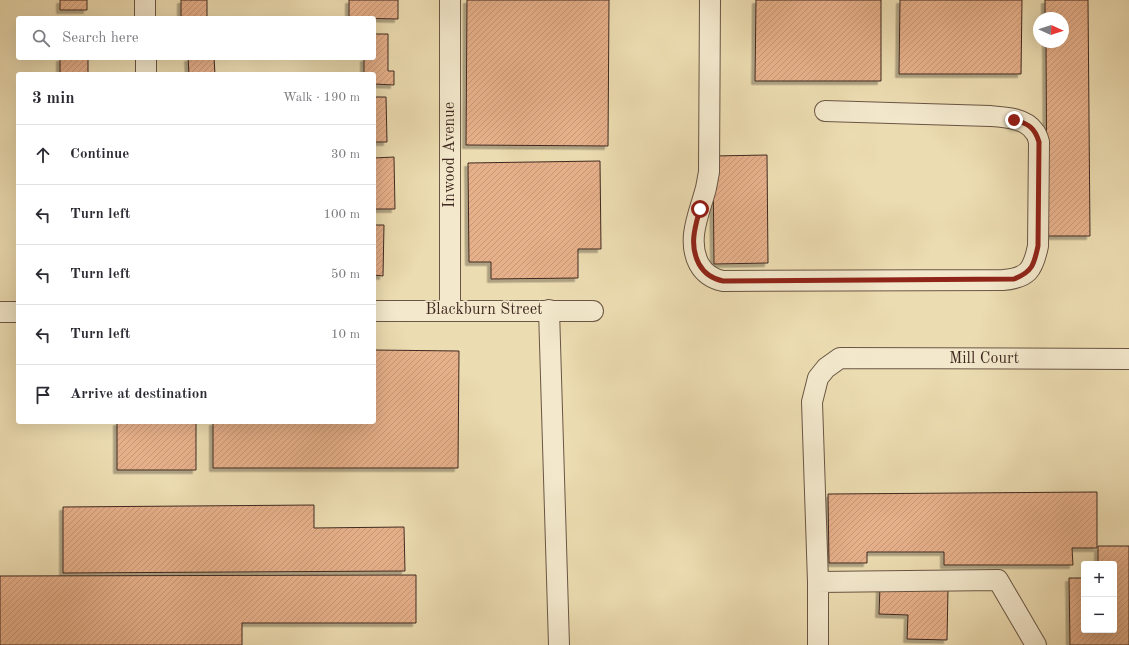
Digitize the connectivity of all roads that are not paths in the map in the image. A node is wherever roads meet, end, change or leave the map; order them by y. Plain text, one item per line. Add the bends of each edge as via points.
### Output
1 (145, 0) edge
2 (450, 0) edge
3 (710, 0) edge
4 (146, 16) edge
5 (146, 60) edge
6 (146, 72) edge
7 (825, 111) dead end
8 (376, 310) edge
9 (450, 310) junction
10 (549, 310) junction
11 (594, 310) dead end
12 (0, 312) edge
13 (16, 312) edge
14 (1129, 359) edge
15 (818, 582) junction
16 (559, 645) edge
17 (818, 645) edge
18 (1036, 645) edge

1 - 4 street
2 - 9 street, Inwood Avenue
3 - 7 street via 709,172 693,240 696,258 701,268 709,275 723,281 1003,280 1025,275 1031,268 1038,246 1039,142 1031,127 1020,121 990,116
5 - 6 street
8 - 9 street, Blackburn Street
9 - 10 street, Blackburn Street
10 - 11 street, Blackburn Street
10 - 16 street
12 - 13 street
14 - 15 street, Mill Court via 840,358 826,368 818,378 812,402
15 - 17 street
15 - 18 street via 998,580

